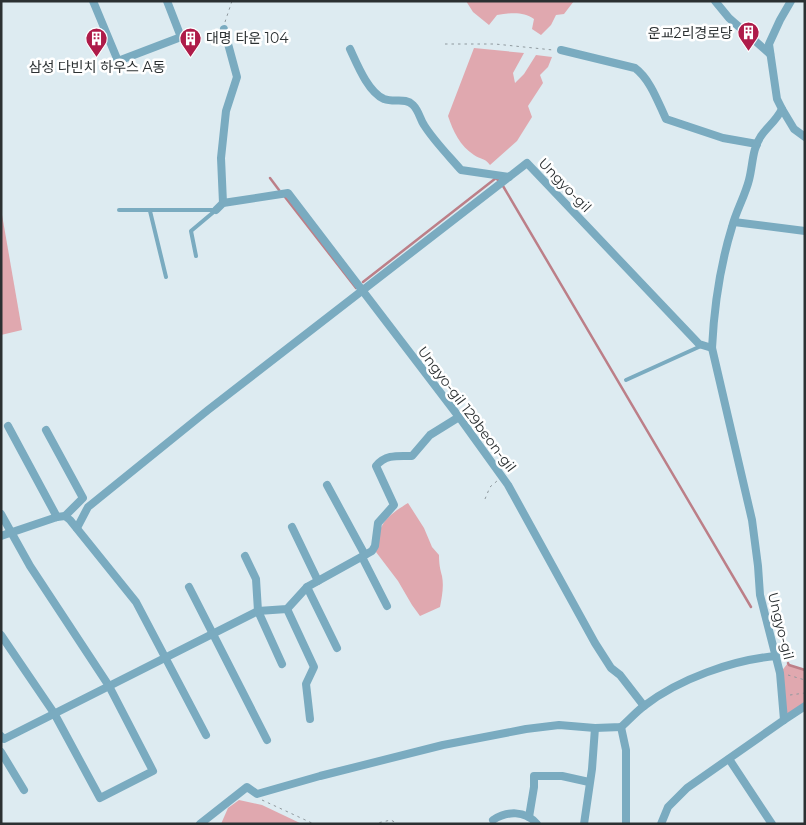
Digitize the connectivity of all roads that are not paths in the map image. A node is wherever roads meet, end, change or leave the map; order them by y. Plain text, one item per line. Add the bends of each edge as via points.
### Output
1 (93, 1) edge
2 (166, 1) edge
3 (715, 1) edge
4 (792, 1) edge
5 (224, 29) road end
6 (350, 49) dead end
7 (561, 50) road end
8 (770, 54) junction
9 (782, 109) junction
10 (805, 137) edge
11 (757, 144) junction
12 (509, 177) junction
13 (223, 203) junction
14 (119, 210) dead end
15 (216, 210) junction
16 (150, 211) junction
17 (734, 222) junction
18 (805, 231) edge
19 (196, 256) dead end
20 (166, 278) dead end
21 (362, 290) junction
22 (701, 346) junction
23 (712, 348) junction
24 (626, 380) dead end
25 (459, 417) junction
26 (8, 426) dead end
27 (46, 430) dead end
28 (328, 485) dead end
29 (1, 514) edge
30 (57, 516) junction
31 (65, 516) junction
32 (292, 527) dead end
33 (77, 528) junction
34 (11, 532) junction
35 (1, 536) edge
36 (245, 556) dead end
37 (363, 556) junction
38 (318, 581) junction
39 (189, 587) dead end
40 (307, 587) junction
41 (387, 606) dead end
42 (287, 609) junction
43 (258, 611) junction
44 (213, 634) junction
45 (1, 635) edge
46 (337, 648) dead end
47 (776, 656) junction
48 (166, 657) junction
49 (282, 664) dead end
50 (108, 686) junction
51 (644, 706) junction
52 (805, 706) edge
53 (54, 713) junction
54 (310, 719) dead end
55 (784, 720) junction
56 (621, 727) junction
57 (595, 728) junction
58 (206, 735) dead end
59 (3, 737) edge
60 (267, 740) dead end
61 (1, 751) edge
62 (729, 759) junction
63 (589, 782) junction
64 (24, 790) dead end
65 (529, 817) junction
66 (493, 820) dead end
67 (200, 824) edge
68 (537, 824) edge
69 (584, 824) edge
70 (626, 824) edge
71 (661, 824) edge
72 (772, 824) edge

1 - 2 street via 118,61 181,37
3 - 8 street via 729,18
4 - 8 street via 769,44
5 - 13 street via 236,77 226,111 221,158
6 - 12 street via 365,80 383,99 411,103 425,126 461,170
7 - 11 street via 635,68 657,96 666,119 723,138
8 - 9 street via 777,99
9 - 10 street via 794,130
9 - 11 street, Ungyo-gil
11 - 17 street, Ungyo-gil via 749,181
12 - 21 street, Ungyo-gil
12 - 22 street, Ungyo-gil via 526,163
13 - 15 street
13 - 21 street, Ungyo-gil 129beon-gil via 288,193
14 - 16 lane
15 - 16 lane
15 - 19 lane via 191,231
16 - 20 lane
17 - 18 street
17 - 23 street, Ungyo-gil via 721,273
21 - 25 street, Ungyo-gil 129beon-gil
21 - 33 street, Ungyo-gil via 88,507
22 - 23 street
22 - 24 lane
23 - 47 street, Ungyo-gil via 751,516 760,595
25 - 37 street via 430,435 412,456 391,456 376,466 394,505 378,523 372,551
25 - 51 street, Ungyo-gil 129beon-gil via 503,477 611,668
26 - 30 street
27 - 31 street via 83,498
28 - 37 street
29 - 34 street
30 - 31 street
30 - 34 street
31 - 33 street
32 - 38 street
33 - 48 street via 136,602
34 - 35 street
34 - 50 street
36 - 43 street via 256,579
37 - 38 street
37 - 41 street
38 - 40 street
39 - 44 street
40 - 42 street
40 - 46 street
42 - 43 street
42 - 54 street via 314,667 306,684
43 - 44 street
43 - 49 street
44 - 48 street
44 - 60 street
45 - 53 street
47 - 51 street via 705,672
47 - 55 street, Ungyo-gil
48 - 50 street
48 - 58 street
50 - 53 street
50 - 53 street via 153,771 100,798
51 - 56 street
52 - 55 street
53 - 59 street
55 - 62 street
56 - 57 street
56 - 70 street via 626,750
57 - 63 street
57 - 67 street via 559,725 526,729 443,745 257,794 247,787
59 - 61 street
61 - 64 street
62 - 71 street via 687,788 668,807
62 - 72 street
63 - 65 street via 562,776 534,776
63 - 69 street
65 - 66 street via 518,813 504,814
65 - 68 street

